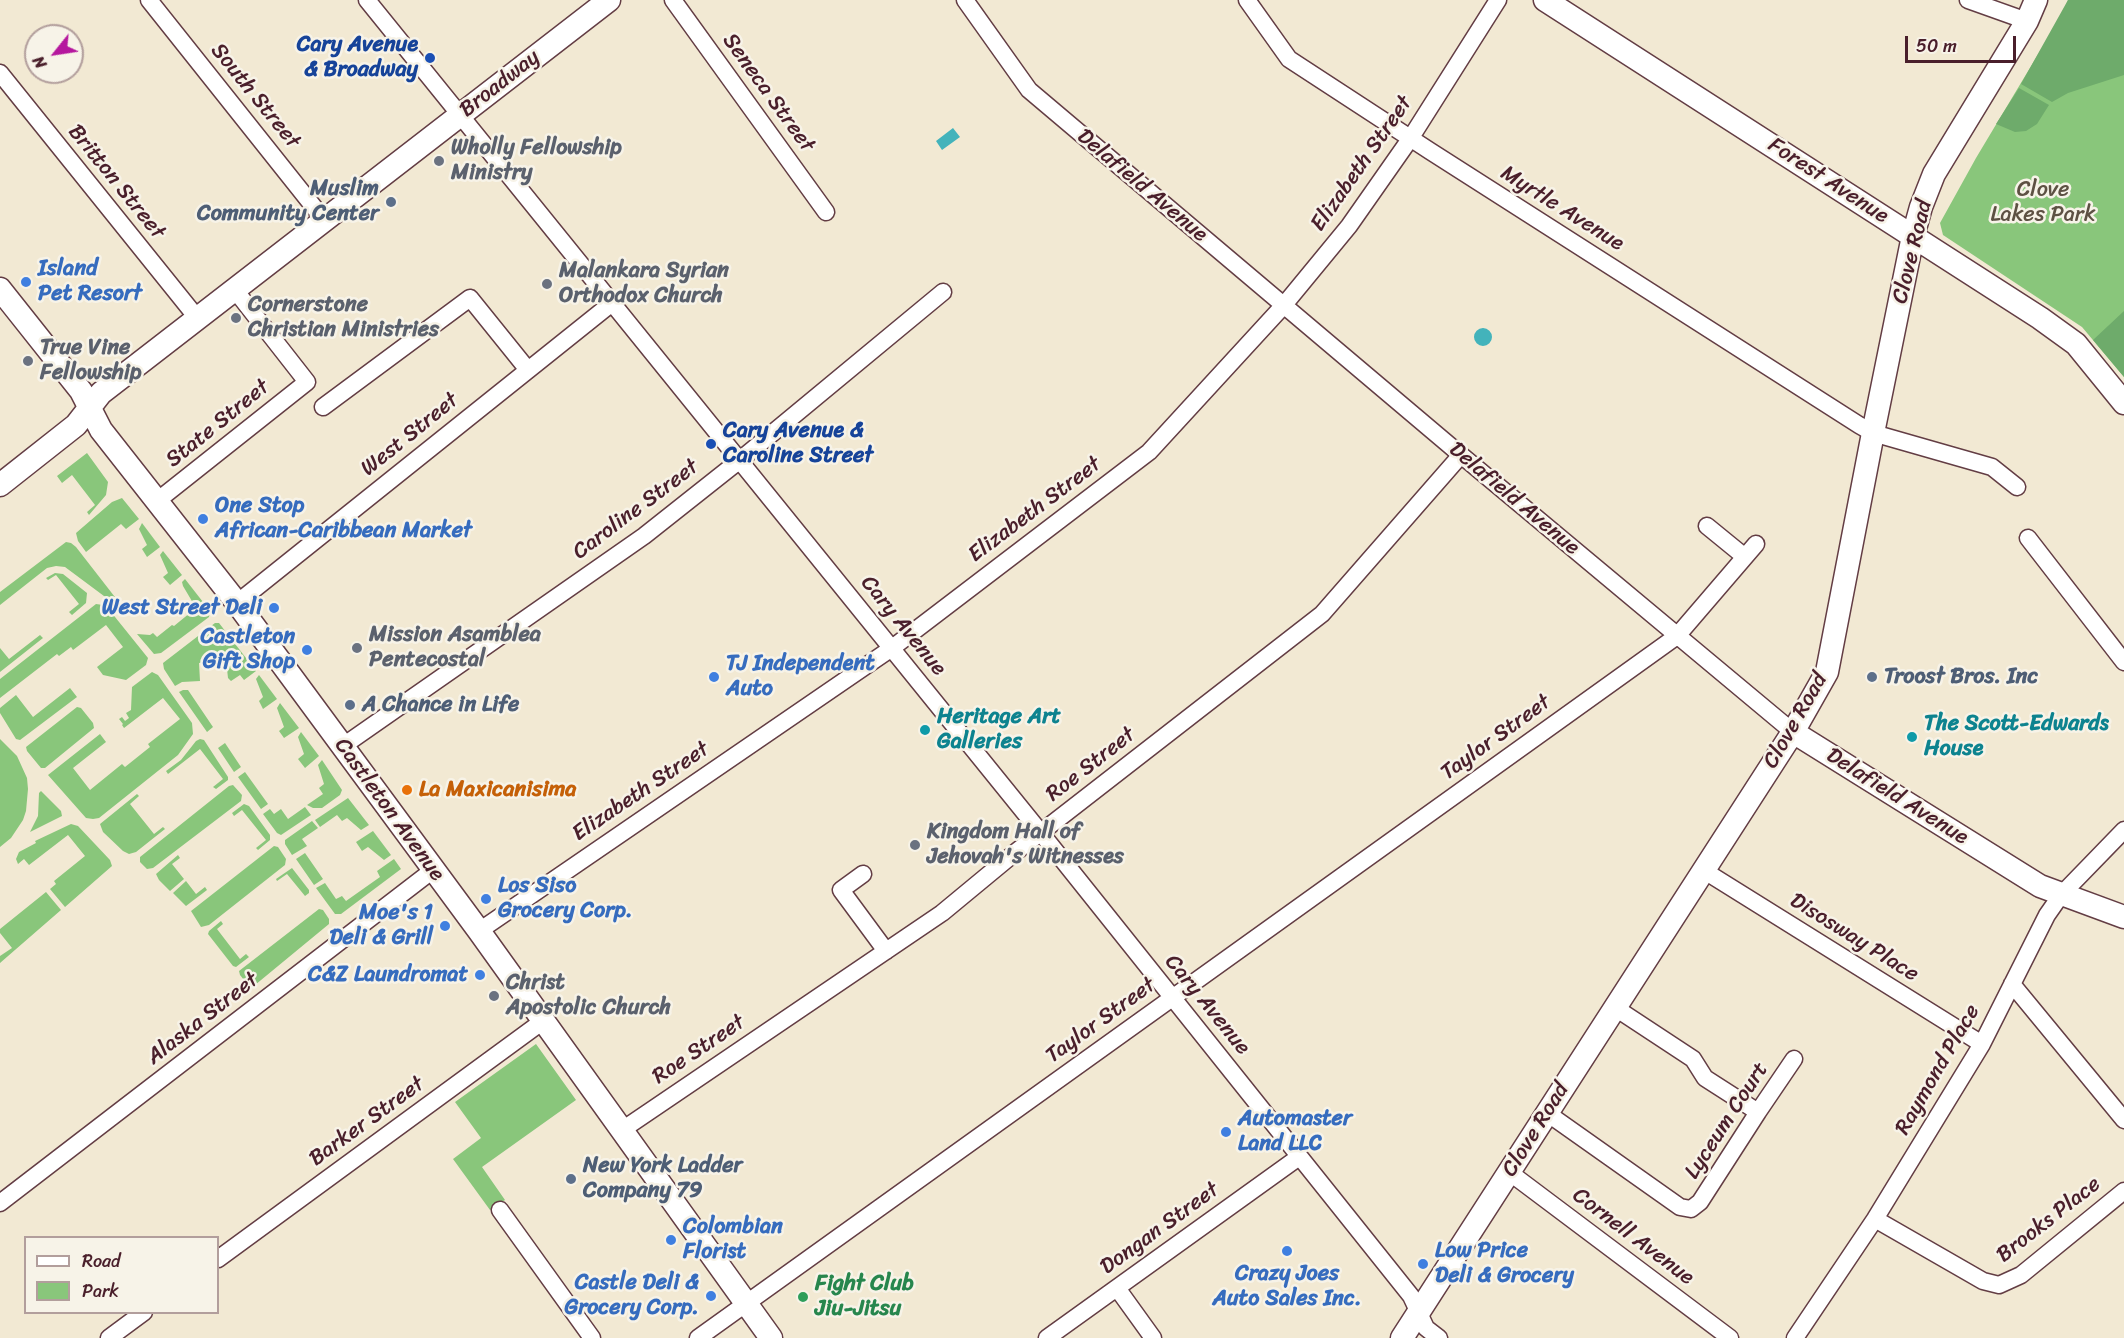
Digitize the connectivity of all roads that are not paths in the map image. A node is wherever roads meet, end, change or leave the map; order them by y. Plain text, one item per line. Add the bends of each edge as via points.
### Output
1 (149, 0) edge
2 (367, 0) edge
3 (609, 0) edge
4 (673, 0) edge
5 (965, 0) edge
6 (1247, 0) edge
7 (1498, 0) edge
8 (1545, 0) edge
9 (1968, 0) edge
10 (2036, 0) edge
11 (2027, 21) junction
12 (0, 73) edge
13 (460, 115) junction
14 (1410, 139) junction
15 (826, 212) dead end
16 (325, 221) junction
17 (1913, 236) junction
18 (0, 289) edge
19 (235, 290) junction
20 (943, 291) dead end
21 (612, 303) junction
22 (1284, 306) junction
23 (198, 319) junction
24 (528, 370) junction
25 (2124, 403) edge
26 (323, 407) dead end
27 (90, 409) junction
28 (1873, 433) junction
29 (1461, 455) junction
30 (740, 460) junction
31 (0, 485) edge
32 (2017, 487) dead end
33 (157, 501) junction
34 (1707, 526) dead end
35 (2028, 538) dead end
36 (1756, 544) dead end
37 (1745, 557) junction
38 (237, 603) junction
39 (1677, 636) junction
40 (892, 648) junction
41 (2124, 662) edge
42 (1793, 732) junction
43 (343, 746) junction
44 (2124, 830) edge
45 (1041, 833) junction
46 (432, 870) junction
47 (1703, 870) junction
48 (863, 874) dead end
49 (2061, 895) junction
50 (2124, 917) edge
51 (479, 930) junction
52 (886, 951) junction
53 (2012, 984) junction
54 (1172, 998) junction
55 (1614, 1007) junction
56 (543, 1021) junction
57 (1982, 1044) junction
58 (1794, 1059) dead end
59 (1758, 1112) junction
60 (1547, 1113) junction
61 (2124, 1120) edge
62 (622, 1130) junction
63 (1299, 1157) junction
64 (1509, 1172) junction
65 (2124, 1191) edge
66 (0, 1203) edge
67 (500, 1210) dead end
68 (1875, 1219) junction
69 (219, 1258) edge
70 (1117, 1288) junction
71 (746, 1303) junction
72 (1418, 1313) junction
73 (141, 1314) edge
74 (110, 1338) edge
75 (592, 1338) edge
76 (698, 1338) edge
77 (771, 1338) edge
78 (1047, 1338) edge
79 (1152, 1338) edge
80 (1402, 1338) edge
81 (1439, 1338) edge
82 (1730, 1338) edge
83 (1795, 1338) edge

1 - 16 street, South Street
2 - 13 street, Cary Avenue
3 - 13 street, Broadway
4 - 15 street, Seneca Street
5 - 22 street, Delafield Avenue via 1029,90
6 - 14 street, Myrtle Avenue via 1289,59
7 - 14 street, Elizabeth Street
8 - 17 street, Forest Avenue
9 - 11 street
10 - 11 street, Clove Road
11 - 17 street, Clove Road via 1934,174
12 - 23 street, Britton Street
13 - 16 street, Broadway
13 - 21 street, Cary Avenue
14 - 22 street, Elizabeth Street via 1349,226
14 - 28 street, Myrtle Avenue
16 - 19 street, Broadway
17 - 25 street, Forest Avenue via 2076,344
17 - 28 street, Clove Road
18 - 27 street, Castleton Avenue via 81,391
19 - 23 street, Broadway
19 - 33 street, State Street via 307,382
20 - 30 street, Caroline Street
21 - 24 street, West Street
21 - 30 street, Cary Avenue
22 - 29 street, Delafield Avenue
22 - 40 street, Elizabeth Street via 1149,452
23 - 27 street, Broadway via 101,393
24 - 26 street via 470,298
24 - 38 street, West Street
27 - 31 street, Broadway via 76,425
27 - 33 street, Castleton Avenue via 101,430
28 - 32 street, Myrtle Avenue via 1992,467
28 - 42 street, Clove Road via 1827,672
29 - 39 street, Delafield Avenue
29 - 45 street, Roe Street via 1322,614
30 - 40 street, Cary Avenue
30 - 43 street, Caroline Street via 644,536
33 - 38 street, Castleton Avenue
34 - 37 street
35 - 41 street
36 - 37 street, Taylor Street
37 - 39 street, Taylor Street
38 - 43 street, Castleton Avenue
39 - 42 street, Delafield Avenue
39 - 54 street, Taylor Street
40 - 45 street, Cary Avenue
40 - 51 street, Elizabeth Street
42 - 47 street, Clove Road
42 - 49 street, Delafield Avenue via 2040,886
43 - 46 street, Castleton Avenue
44 - 49 street, Raymond Place
45 - 52 street, Roe Street via 942,913
45 - 54 street, Cary Avenue
46 - 51 street, Castleton Avenue
46 - 66 street, Alaska Street
47 - 55 street, Clove Road
47 - 57 street, Disosway Place
48 - 52 street via 842,890
49 - 50 street, Delafield Avenue
49 - 53 street, Raymond Place
51 - 56 street, Castleton Avenue
52 - 62 street, Roe Street
53 - 57 street, Raymond Place
53 - 61 street
54 - 63 street, Cary Avenue
54 - 71 street, Taylor Street
55 - 59 street via 1693,1059 1705,1078
55 - 60 street, Clove Road
56 - 62 street, Castleton Avenue
56 - 69 street, Barker Street
57 - 68 street, Raymond Place
58 - 59 street, Lyceum Court
59 - 60 street, Lyceum Court via 1700,1202 1691,1209 1674,1203
60 - 64 street, Clove Road
62 - 71 street, Castleton Avenue
63 - 70 street, Dongan Street
63 - 72 street, Cary Avenue via 1411,1296
64 - 72 street, Clove Road
64 - 82 street, Cornell Avenue
65 - 68 street, Brooks Place via 2021,1275 1999,1285 1983,1281
67 - 75 street
68 - 83 street, Raymond Place
70 - 78 street, Dongan Street
70 - 79 street
71 - 76 street, Taylor Street
71 - 77 street, Castleton Avenue
72 - 80 street, Clove Road
72 - 81 street, Cary Avenue via 1426,1328
73 - 74 street

